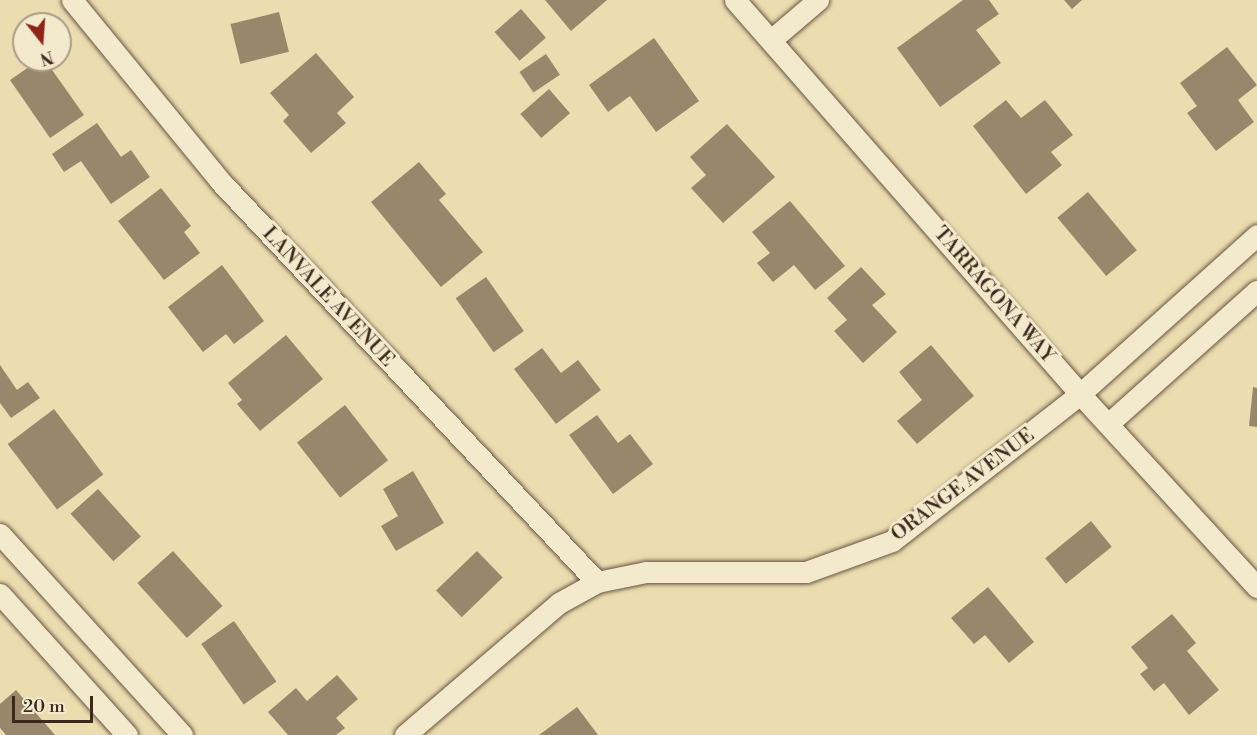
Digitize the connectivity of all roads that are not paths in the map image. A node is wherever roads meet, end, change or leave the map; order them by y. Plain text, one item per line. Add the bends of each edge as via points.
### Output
1 (72, 0) edge
2 (735, 0) edge
3 (818, 0) edge
4 (771, 40) junction
5 (1257, 235) edge
6 (1257, 291) edge
7 (1080, 394) junction
8 (1108, 424) junction
9 (0, 534) edge
10 (597, 582) junction
11 (1257, 587) edge
12 (0, 594) edge
13 (127, 735) edge
14 (182, 735) edge
15 (405, 735) edge

1 - 10 street, LANVALE AVENUE via 220,181
2 - 4 street, TARRAGONA WAY
3 - 4 street
4 - 7 street, TARRAGONA WAY
5 - 7 street, ORANGE AVENUE
6 - 8 street
7 - 8 street, TARRAGONA WAY
7 - 10 street, ORANGE AVENUE via 892,541 852,559 806,572 646,572
8 - 11 street, TARRAGONA WAY
9 - 14 street
10 - 15 street, ORANGE AVENUE via 559,603
12 - 13 street

